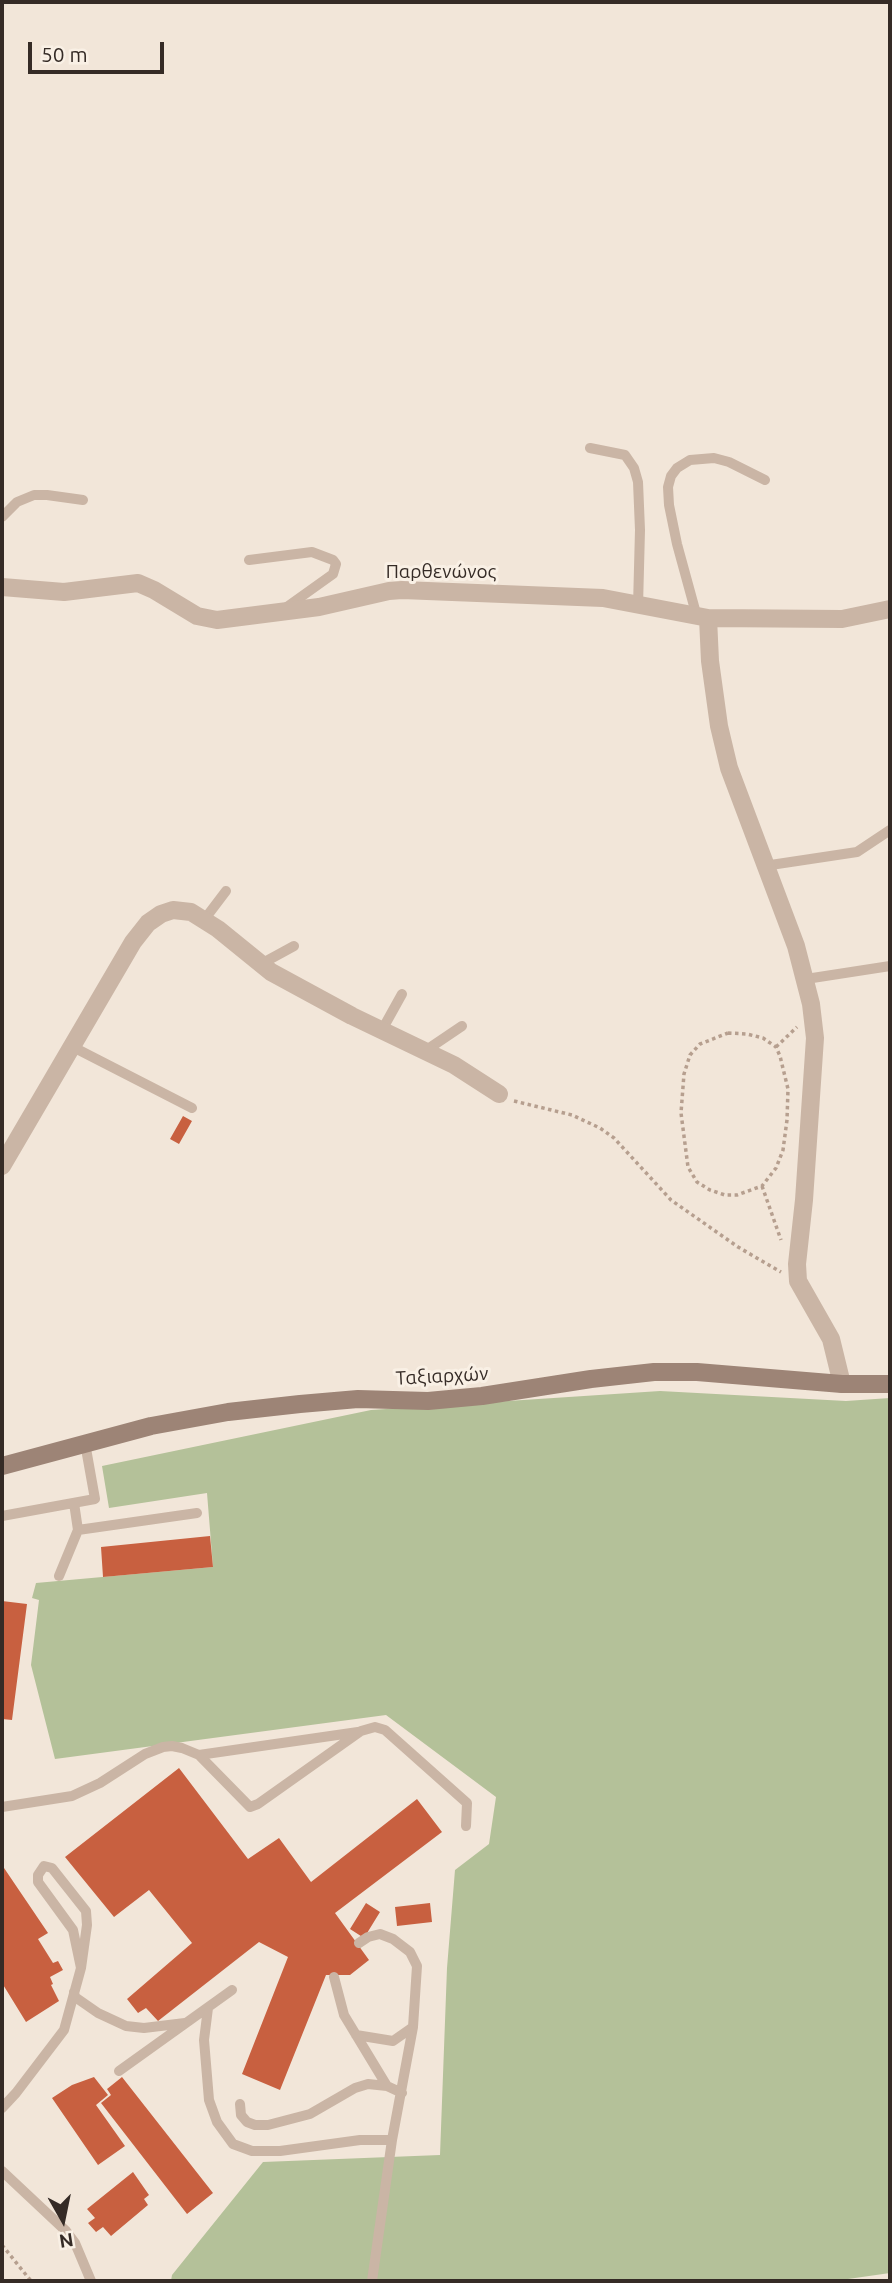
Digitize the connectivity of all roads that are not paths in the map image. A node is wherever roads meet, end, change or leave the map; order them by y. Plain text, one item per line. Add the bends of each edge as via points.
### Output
1 (590, 447) dead end
2 (765, 480) dead end
3 (83, 500) dead end
4 (2, 517) edge
5 (249, 560) dead end
6 (2, 587) edge
7 (638, 606) junction
8 (890, 609) edge
9 (279, 612) junction
10 (702, 617) junction
11 (890, 830) edge
12 (764, 866) junction
13 (226, 891) dead end
14 (204, 920) junction
15 (294, 946) dead end
16 (261, 964) junction
17 (890, 966) edge
18 (806, 979) junction
19 (402, 995) dead end
20 (462, 1026) dead end
21 (382, 1030) junction
22 (73, 1047) junction
23 (425, 1051) junction
24 (499, 1094) road end
25 (192, 1108) dead end
26 (2, 1166) edge
27 (842, 1384) junction
28 (890, 1384) edge
29 (85, 1443) junction
30 (2, 1466) edge
31 (74, 1503) junction
32 (197, 1513) dead end
33 (2, 1516) edge
34 (78, 1530) junction
35 (59, 1576) dead end
36 (361, 1731) junction
37 (199, 1755) junction
38 (2, 1807) edge
39 (466, 1826) dead end
40 (359, 1943) dead end
41 (81, 1968) junction
42 (334, 1977) dead end
43 (232, 1990) dead end
44 (74, 1992) junction
45 (208, 2008) junction
46 (188, 2022) junction
47 (413, 2027) junction
48 (356, 2035) junction
49 (119, 2071) dead end
50 (387, 2086) junction
51 (402, 2093) junction
52 (240, 2104) dead end
53 (2, 2107) edge
54 (392, 2140) junction
55 (2, 2171) edge
56 (91, 2281) edge
57 (372, 2281) edge

1 - 7 lane via 625,455 634,468 640,530
2 - 10 lane via 729,462 700,457 671,476 668,505
3 - 4 lane via 34,495 17,502
5 - 9 lane via 313,552 336,564 333,574
6 - 9 street, Παρθενώνος via 64,592 138,583 204,619
7 - 9 street, Παρθενώνος via 603,598 402,590
7 - 10 street, Παρθενώνος
8 - 10 street, Παρθενώνος via 842,619
10 - 12 street via 724,750
11 - 12 lane via 857,852
12 - 18 street
13 - 14 lane
14 - 16 street
14 - 22 street via 191,912 173,910 148,923
15 - 16 lane
16 - 21 street
17 - 18 lane
18 - 27 street via 815,1038 798,1281 831,1339
19 - 21 lane
20 - 23 lane
21 - 23 street
22 - 25 lane
22 - 26 street
23 - 24 street
27 - 28 street, Ταξιαρχών
27 - 29 street, Ταξιαρχών via 697,1373 628,1374 482,1396 348,1400 228,1412
29 - 30 street, Ταξιαρχών
29 - 31 lane via 95,1499
31 - 33 lane
31 - 34 lane
32 - 34 lane
34 - 35 lane
36 - 37 lane
36 - 37 lane via 250,1807
36 - 39 lane via 385,1730 467,1803
37 - 38 lane via 163,1747 72,1796
40 - 47 lane via 380,1934 410,1952 417,1966
41 - 41 lane via 86,1911 52,1868 44,1866 38,1882 73,1930
41 - 44 lane
42 - 48 lane via 344,2015
43 - 45 lane
44 - 46 lane via 98,2013 126,2026
44 - 53 lane via 64,2030
45 - 46 lane
45 - 54 lane via 204,2040 209,2100 217,2122 233,2144 261,2151
46 - 49 lane
47 - 48 lane via 393,2041
47 - 51 lane
48 - 50 lane
50 - 51 lane
50 - 52 lane via 355,2088 310,2114 268,2125 247,2122
51 - 54 lane
54 - 57 lane
55 - 56 lane via 66,2231

